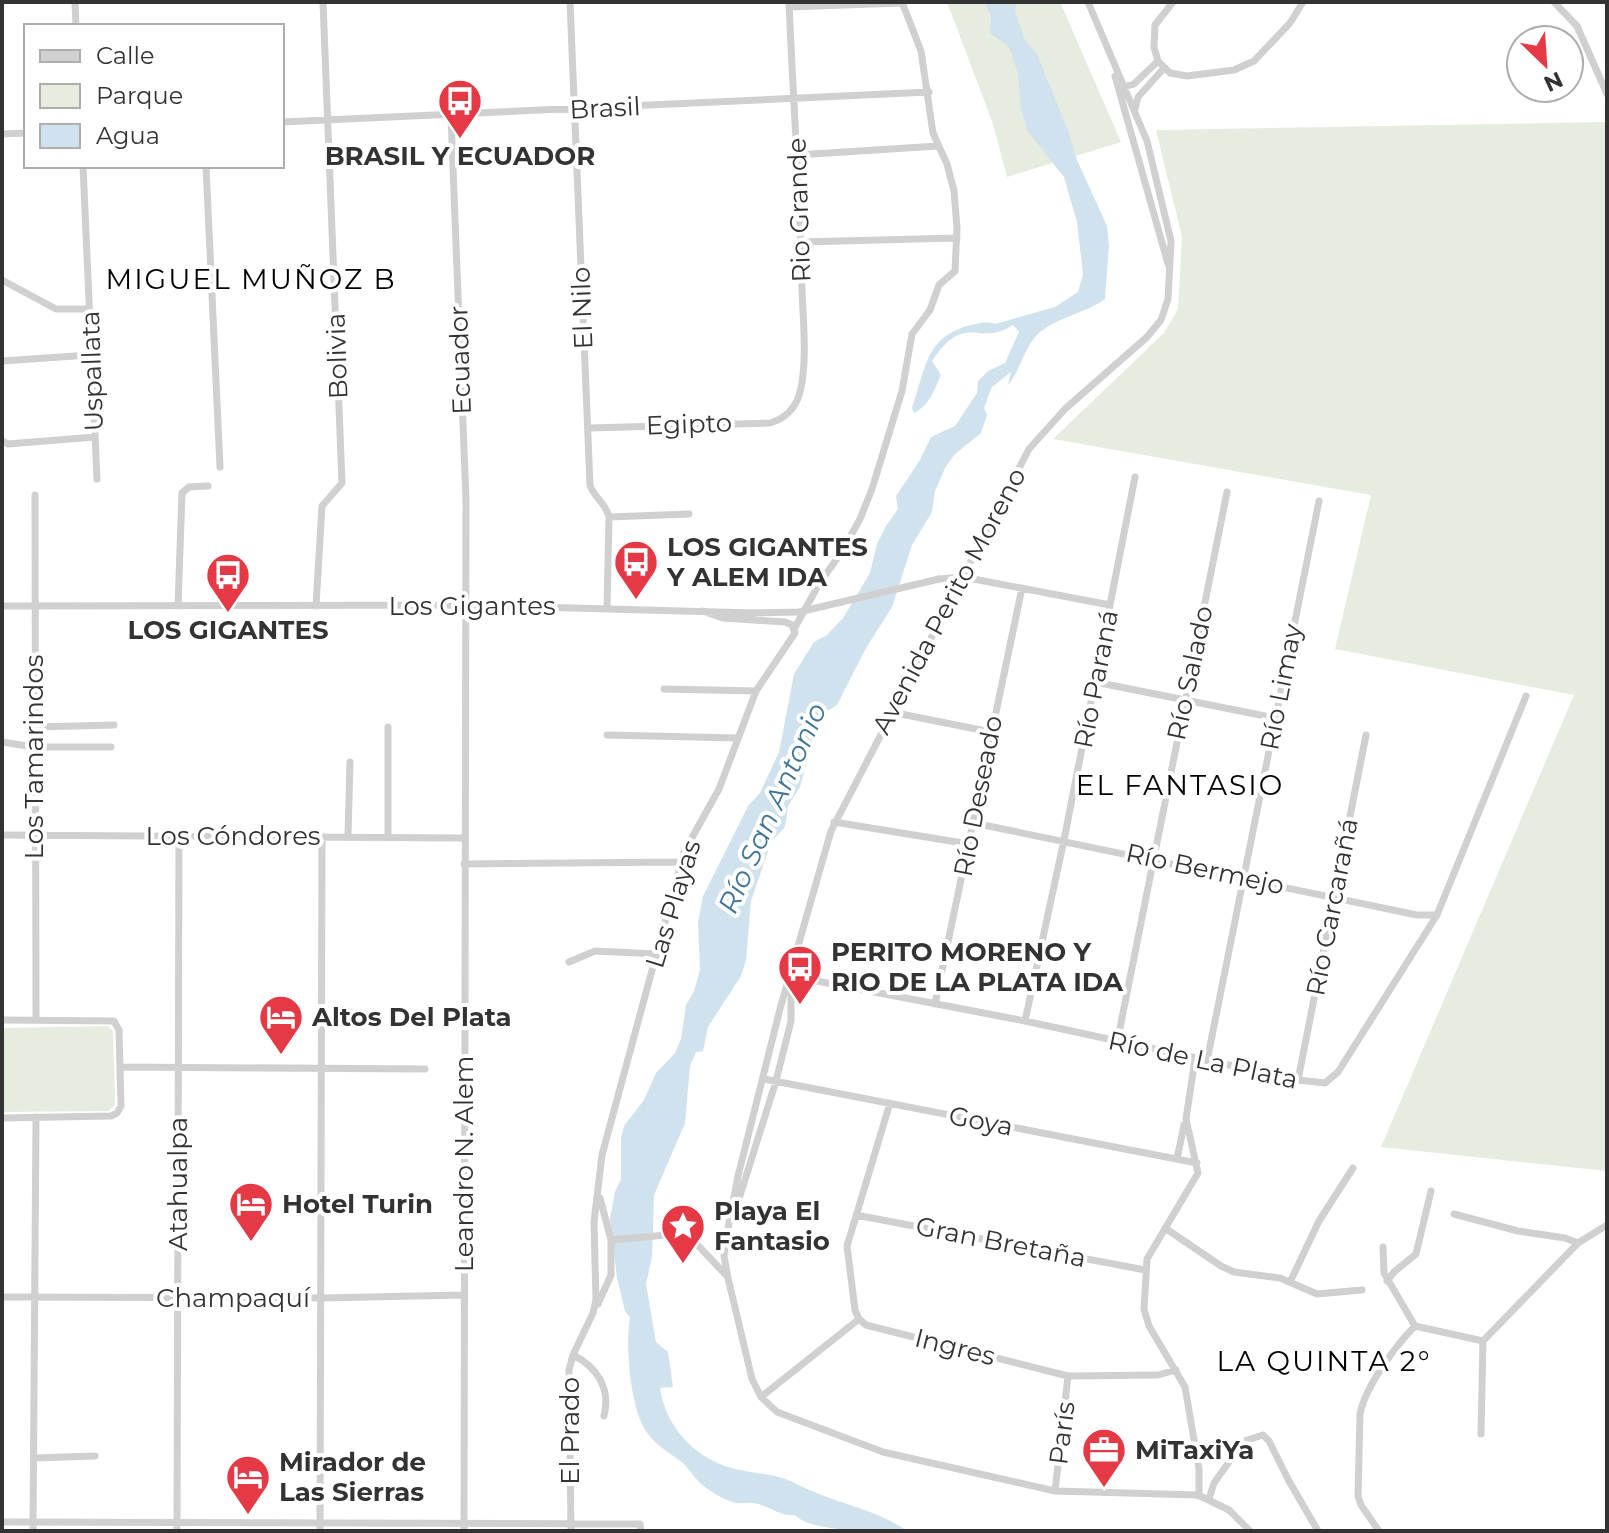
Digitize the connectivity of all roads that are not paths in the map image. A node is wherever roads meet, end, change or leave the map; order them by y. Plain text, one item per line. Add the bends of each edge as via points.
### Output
1 (75, 2) edge
2 (323, 2) edge
3 (570, 2) edge
4 (902, 2) edge
5 (1088, 2) edge
6 (1173, 2) edge
7 (1303, 2) edge
8 (1554, 2) edge
9 (789, 5) edge
10 (76, 24) edge
11 (1158, 61) junction
12 (1112, 62) junction
13 (1164, 68) junction
14 (1124, 87) junction
15 (929, 92) junction
16 (1607, 94) edge
17 (794, 99) junction
18 (574, 110) junction
19 (1135, 111) junction
20 (451, 116) junction
21 (328, 120) junction
22 (284, 122) edge
23 (24, 133) edge
24 (2, 134) edge
25 (938, 146) junction
26 (797, 155) junction
27 (83, 168) edge
28 (206, 168) edge
29 (957, 238) junction
30 (801, 242) junction
31 (1169, 269) junction
32 (2, 280) edge
33 (89, 309) junction
34 (90, 355) junction
35 (2, 361) edge
36 (787, 414) joint
37 (588, 428) junction
38 (95, 437) junction
39 (2, 441) edge
40 (220, 467) dead end
41 (1135, 477) dead end
42 (97, 479) dead end
43 (208, 486) dead end
44 (1227, 492) dead end
45 (35, 495) dead end
46 (1319, 501) dead end
47 (689, 514) dead end
48 (609, 517) junction
49 (963, 577) junction
50 (1022, 588) junction
51 (465, 605) junction
52 (1110, 605) junction
53 (2, 606) edge
54 (33, 606) junction
55 (178, 606) junction
56 (316, 606) junction
57 (607, 608) junction
58 (702, 611) junction
59 (794, 631) junction
60 (1095, 682) junction
61 (664, 689) dead end
62 (756, 691) junction
63 (1526, 696) dead end
64 (1185, 699) junction
65 (891, 712) junction
66 (1275, 718) junction
67 (114, 725) dead end
68 (35, 727) junction
69 (388, 727) dead end
70 (991, 732) junction
71 (607, 735) dead end
72 (1366, 735) dead end
73 (738, 738) junction
74 (2, 742) edge
75 (34, 747) junction
76 (111, 747) dead end
77 (350, 762) dead end
78 (834, 822) junction
79 (974, 823) junction
80 (2, 835) edge
81 (34, 835) junction
82 (322, 836) junction
83 (348, 836) junction
84 (179, 837) junction
85 (388, 837) junction
86 (464, 838) junction
87 (1064, 840) junction
88 (969, 844) junction
89 (1153, 858) junction
90 (681, 862) junction
91 (464, 864) junction
92 (1242, 877) junction
93 (1335, 896) junction
94 (1437, 915) junction
95 (657, 954) junction
96 (569, 962) dead end
97 (791, 976) junction
98 (935, 1004) junction
99 (36, 1019) junction
100 (2, 1020) edge
101 (1025, 1021) junction
102 (1117, 1043) junction
103 (1195, 1059) junction
104 (1207, 1061) junction
105 (179, 1066) junction
106 (121, 1067) junction
107 (322, 1068) junction
108 (425, 1069) dead end
109 (764, 1079) junction
110 (1298, 1080) junction
111 (776, 1081) junction
112 (890, 1103) junction
113 (36, 1117) junction
114 (2, 1118) edge
115 (1186, 1119) junction
116 (1177, 1159) junction
117 (1197, 1163) junction
118 (1353, 1168) dead end
119 (1431, 1191) dead end
120 (598, 1192) junction
121 (734, 1212) junction
122 (1454, 1214) dead end
123 (856, 1215) junction
124 (1607, 1225) edge
125 (1165, 1228) junction
126 (611, 1240) junction
127 (1578, 1243) junction
128 (1383, 1247) dead end
129 (1145, 1270) junction
130 (728, 1278) junction
131 (1387, 1281) junction
132 (1290, 1282) junction
133 (1362, 1290) dead end
134 (464, 1295) junction
135 (2, 1297) edge
136 (34, 1297) junction
137 (178, 1297) junction
138 (321, 1298) junction
139 (593, 1313) junction
140 (859, 1319) junction
141 (1415, 1326) junction
142 (1483, 1341) junction
143 (573, 1355) junction
144 (1176, 1370) junction
145 (1068, 1376) junction
146 (761, 1397) junction
147 (604, 1416) dead end
148 (1481, 1434) dead end
149 (95, 1456) dead end
150 (34, 1458) junction
151 (1055, 1491) junction
152 (1199, 1496) junction
153 (1209, 1499) junction
154 (2, 1522) edge
155 (33, 1526) edge
156 (177, 1527) edge
157 (320, 1528) edge
158 (464, 1528) edge
159 (571, 1528) edge
160 (640, 1528) edge
161 (1250, 1531) edge
162 (1318, 1531) edge
163 (1379, 1531) edge

1 - 10 street
2 - 21 street, Bolivia
3 - 18 street, El Nilo
4 - 9 street
4 - 15 street, Las Playas via 921,51
5 - 12 street, Avenida Perito Moreno
6 - 11 street via 1153,31
7 - 13 street via 1262,56 1243,68 1187,76
8 - 16 street via 1577,26
9 - 17 street, Rio Grande
11 - 13 street
11 - 14 street
12 - 14 street, Avenida Perito Moreno
12 - 31 street, Avenida Perito Moreno
13 - 19 street via 1138,97
14 - 19 street, Avenida Perito Moreno
15 - 17 street, Brasil
15 - 25 street, Las Playas
17 - 18 street, Brasil
17 - 26 street, Rio Grande
18 - 20 street, Brasil
18 - 37 street, El Nilo
19 - 31 street, Avenida Perito Moreno via 1168,225
20 - 21 street, Brasil
20 - 51 street, Ecuador via 466,500
21 - 22 street, Brasil
21 - 56 street, Bolivia via 342,483 322,506
23 - 24 street
25 - 26 street
25 - 29 street, Las Playas via 954,191
26 - 30 street, Rio Grande
27 - 33 street, Uspallata
28 - 40 street
29 - 30 street
29 - 59 street, Las Playas via 955,271 939,285 930,310 912,334 902,391 860,519
30 - 36 street, Rio Grande via 800,391
31 - 49 street, Avenida Perito Moreno via 1161,320 1029,449
32 - 33 street via 56,309
33 - 34 street, Uspallata
34 - 35 street
34 - 38 street, Uspallata
36 - 37 street, Egipto via 770,423
37 - 48 street, El Nilo via 590,485
38 - 39 street
38 - 42 street, Uspallata
41 - 52 street, Río Paraná
43 - 55 street via 182,493
44 - 64 street, Río Salado
45 - 54 street, Los Tamarindos
46 - 66 street, Río Limay
47 - 48 street
48 - 57 street
49 - 50 street, Los Gigantes
49 - 58 street, Los Gigantes, bridge via 799,612
49 - 65 street, Avenida Perito Moreno
50 - 52 street, Los Gigantes
50 - 70 street, Río Deseado
51 - 56 street, Los Gigantes
51 - 57 street, Los Gigantes
51 - 86 street, Leandro N. Alem
52 - 60 street, Río Paraná
53 - 54 street, Los Gigantes
54 - 55 street, Los Gigantes
54 - 68 street, Los Tamarindos
55 - 56 street, Los Gigantes
57 - 58 street, Los Gigantes
58 - 59 street via 723,618 785,622
59 - 62 street, Las Playas
60 - 64 street
60 - 87 street, Río Paraná
61 - 62 street
62 - 73 street, Las Playas
63 - 94 street, Río de La Plata
64 - 66 street
64 - 89 street, Río Salado
65 - 70 street
65 - 78 street, Avenida Perito Moreno
66 - 92 street, Río Limay
67 - 68 street
68 - 75 street, Los Tamarindos
69 - 85 street
70 - 79 street, Río Deseado
71 - 73 street
72 - 93 street, Río Carcarañá
73 - 90 street, Las Playas via 719,789
74 - 75 street
75 - 76 street
75 - 81 street, Los Tamarindos
77 - 83 street
78 - 88 street
78 - 97 street, Avenida Perito Moreno
79 - 87 street, Río Bermejo
79 - 88 street, Río Deseado
80 - 81 street, Los Cóndores
81 - 84 street, Los Cóndores
81 - 99 street, Los Tamarindos
82 - 83 street, Los Cóndores
82 - 84 street, Los Cóndores
82 - 107 street
83 - 85 street, Los Cóndores
84 - 105 street, Atahualpa
85 - 86 street, Los Cóndores
86 - 91 street, Leandro N. Alem
87 - 89 street, Río Bermejo
87 - 101 street, Río Paraná
88 - 98 street, Río Deseado
89 - 92 street, Río Bermejo
89 - 102 street, Río Salado
90 - 91 street
90 - 95 street, Las Playas
91 - 134 street, Leandro N. Alem
92 - 93 street, Río Bermejo
92 - 104 street, Río Limay
93 - 94 street, Río Bermejo
93 - 110 street, Río Carcarañá
94 - 110 street, Río de La Plata via 1334,1078 1325,1083
95 - 96 street via 595,951
95 - 120 street, Las Playas via 602,1155
97 - 98 street, Río de La Plata
97 - 109 street, Avenida Perito Moreno
97 - 111 street, Avenida Perito Moreno via 791,1021
98 - 101 street, Río de La Plata
99 - 100 street
99 - 106 street via 114,1021
101 - 102 street, Río de La Plata
102 - 103 street, Río de La Plata
103 - 104 street, Río de La Plata
103 - 115 street
104 - 110 street, Río de La Plata
105 - 106 street
105 - 107 street
105 - 137 street, Atahualpa
106 - 113 street via 121,1106 115,1115
107 - 108 street
107 - 138 street
109 - 111 street, Goya
109 - 121 street, Avenida Perito Moreno via 738,1176
111 - 112 street, Goya
111 - 121 street, Avenida Perito Moreno
112 - 116 street, Goya
112 - 123 street
113 - 114 street
113 - 136 street
115 - 116 street
115 - 117 street
116 - 117 street, Goya
117 - 125 street via 1196,1180
118 - 132 street via 1319,1221
119 - 131 street via 1416,1254
120 - 126 street
120 - 139 street, El Prado
121 - 130 street, Avenida Perito Moreno via 725,1251
122 - 127 street
123 - 129 street, Gran Bretaña
123 - 140 street via 847,1253
124 - 127 street
125 - 129 street
125 - 132 street via 1227,1270
126 - 130 street via 689,1236
126 - 139 street via 611,1275
127 - 142 street
128 - 131 street
129 - 144 street via 1147,1321
130 - 146 street, Avenida Perito Moreno
131 - 141 street
132 - 133 street via 1317,1294
134 - 138 street, Champaquí
134 - 158 street, Leandro N. Alem
135 - 136 street, Champaquí
136 - 137 street, Champaquí
136 - 150 street
137 - 138 street, Champaquí
137 - 156 street, Atahualpa
138 - 157 street
139 - 143 street, El Prado
140 - 145 street, Ingres
140 - 146 street
141 - 142 street
141 - 163 street via 1383,1368 1360,1414 1358,1496
142 - 148 street
143 - 147 street via 586,1362 603,1384
143 - 159 street, El Prado
144 - 145 street, Ingres
144 - 152 street via 1187,1394
145 - 151 street, París
146 - 151 street via 777,1412 869,1448
149 - 150 street
150 - 155 street
151 - 152 street
152 - 153 street
153 - 161 street
153 - 162 street via 1244,1441 1263,1435
154 - 155 street
155 - 156 street
156 - 157 street
157 - 158 street
158 - 159 street
159 - 160 street

